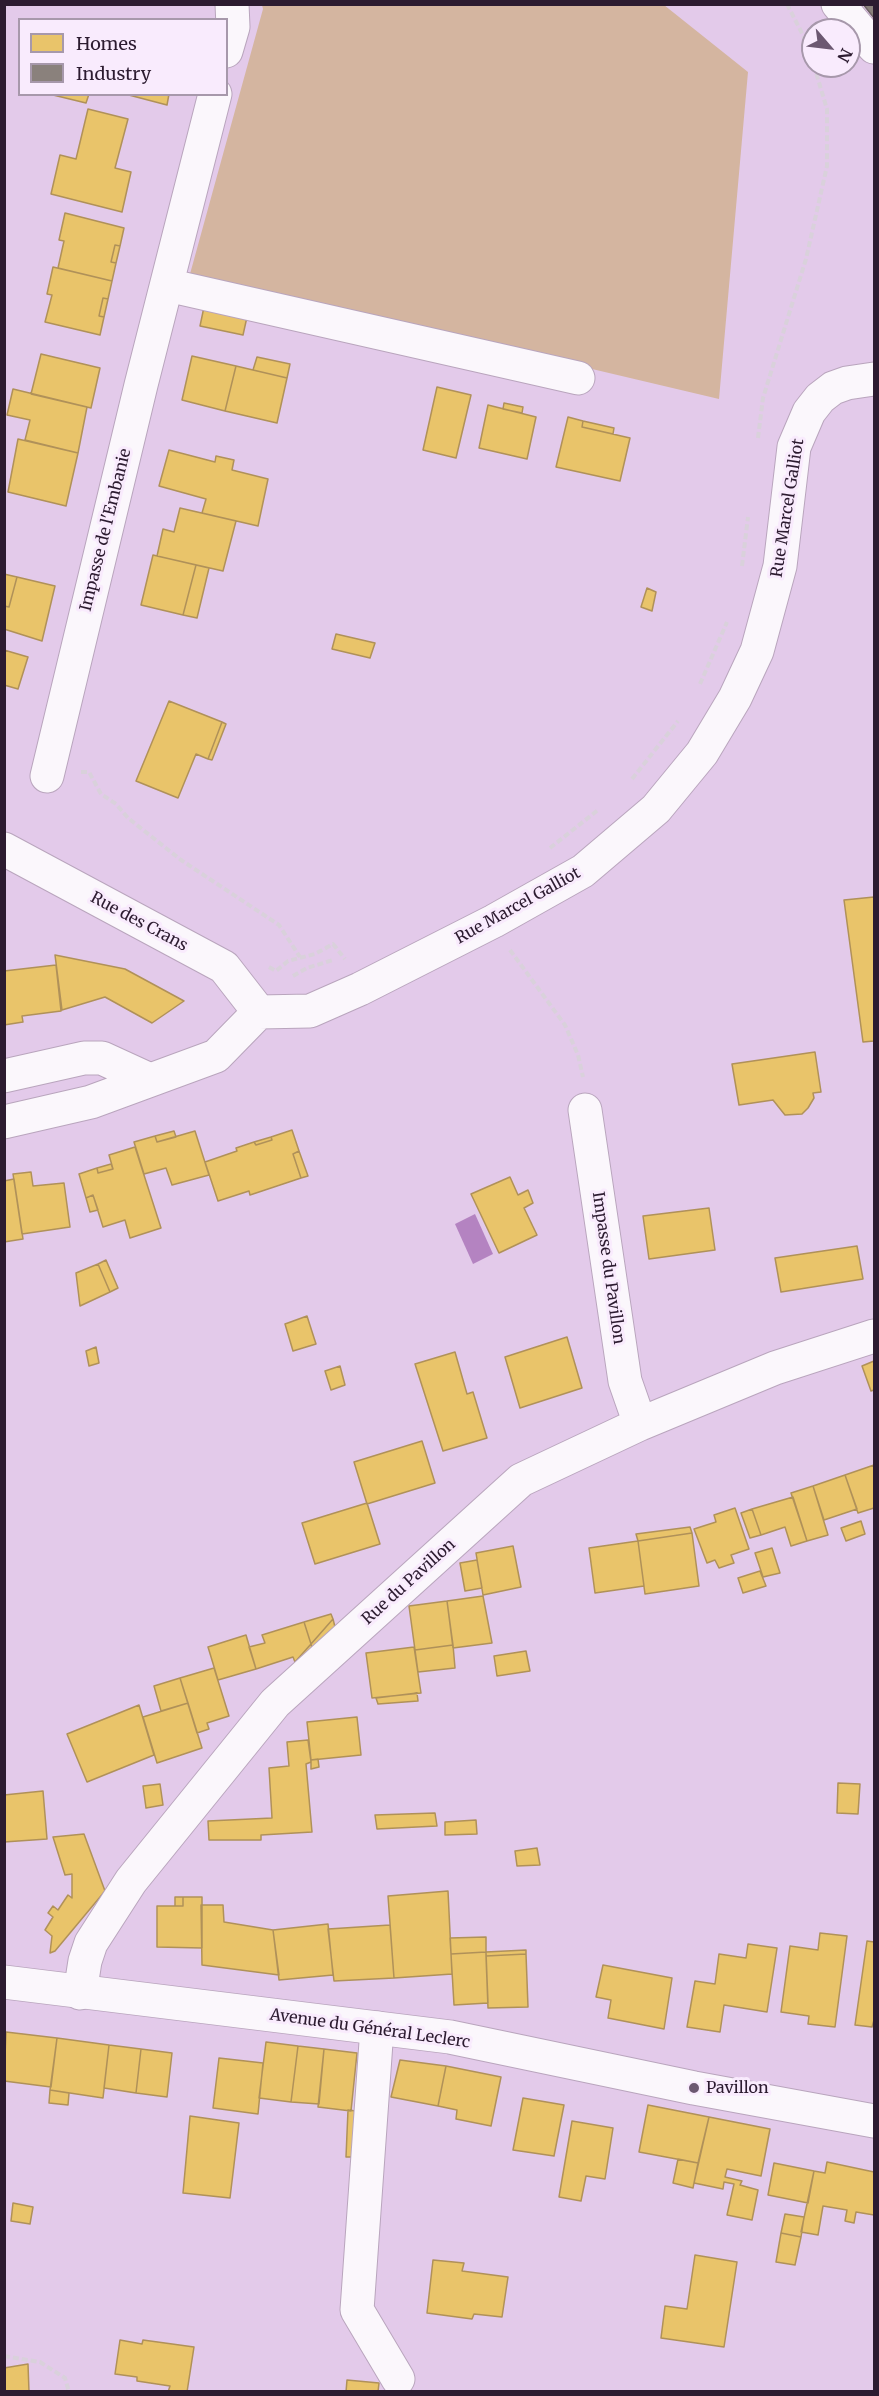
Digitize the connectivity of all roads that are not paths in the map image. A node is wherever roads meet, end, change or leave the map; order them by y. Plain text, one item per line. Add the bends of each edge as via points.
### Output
1 (232, 4) edge
2 (838, 4) edge
3 (228, 43) edge
4 (874, 47) edge
5 (214, 96) edge
6 (167, 285) junction
7 (578, 378) dead end
8 (874, 379) edge
9 (47, 776) dead end
10 (4, 849) edge
11 (259, 1012) junction
12 (4, 1076) edge
13 (150, 1080) junction
14 (585, 1110) road end
15 (4, 1122) edge
16 (874, 1336) edge
17 (640, 1424) junction
18 (4, 1982) edge
19 (80, 1993) junction
20 (377, 2028) junction
21 (874, 2121) edge
22 (398, 2379) dead end

1 - 3 street
2 - 4 street
5 - 6 street, Impasse de l'Embanie
6 - 7 street
6 - 9 street, Impasse de l'Embanie
8 - 11 street, Rue Marcel Galliot via 833,388 809,412 799,432 792,462 780,566 757,651 702,753 656,809 583,871 494,921 310,1011
10 - 11 street, Rue des Crans via 224,968
11 - 13 street via 216,1056
12 - 13 street via 84,1058 102,1058
13 - 15 street via 91,1102
14 - 17 street, Impasse du Pavillon via 625,1381
16 - 17 street, Rue du Pavillon via 775,1368
17 - 19 street, Rue du Pavillon via 521,1480 275,1703 132,1881 92,1943
18 - 19 street, Avenue du Général Leclerc
19 - 20 street, Avenue du Général Leclerc
20 - 21 street, Avenue du Général Leclerc via 450,2037
20 - 22 street via 357,2310

